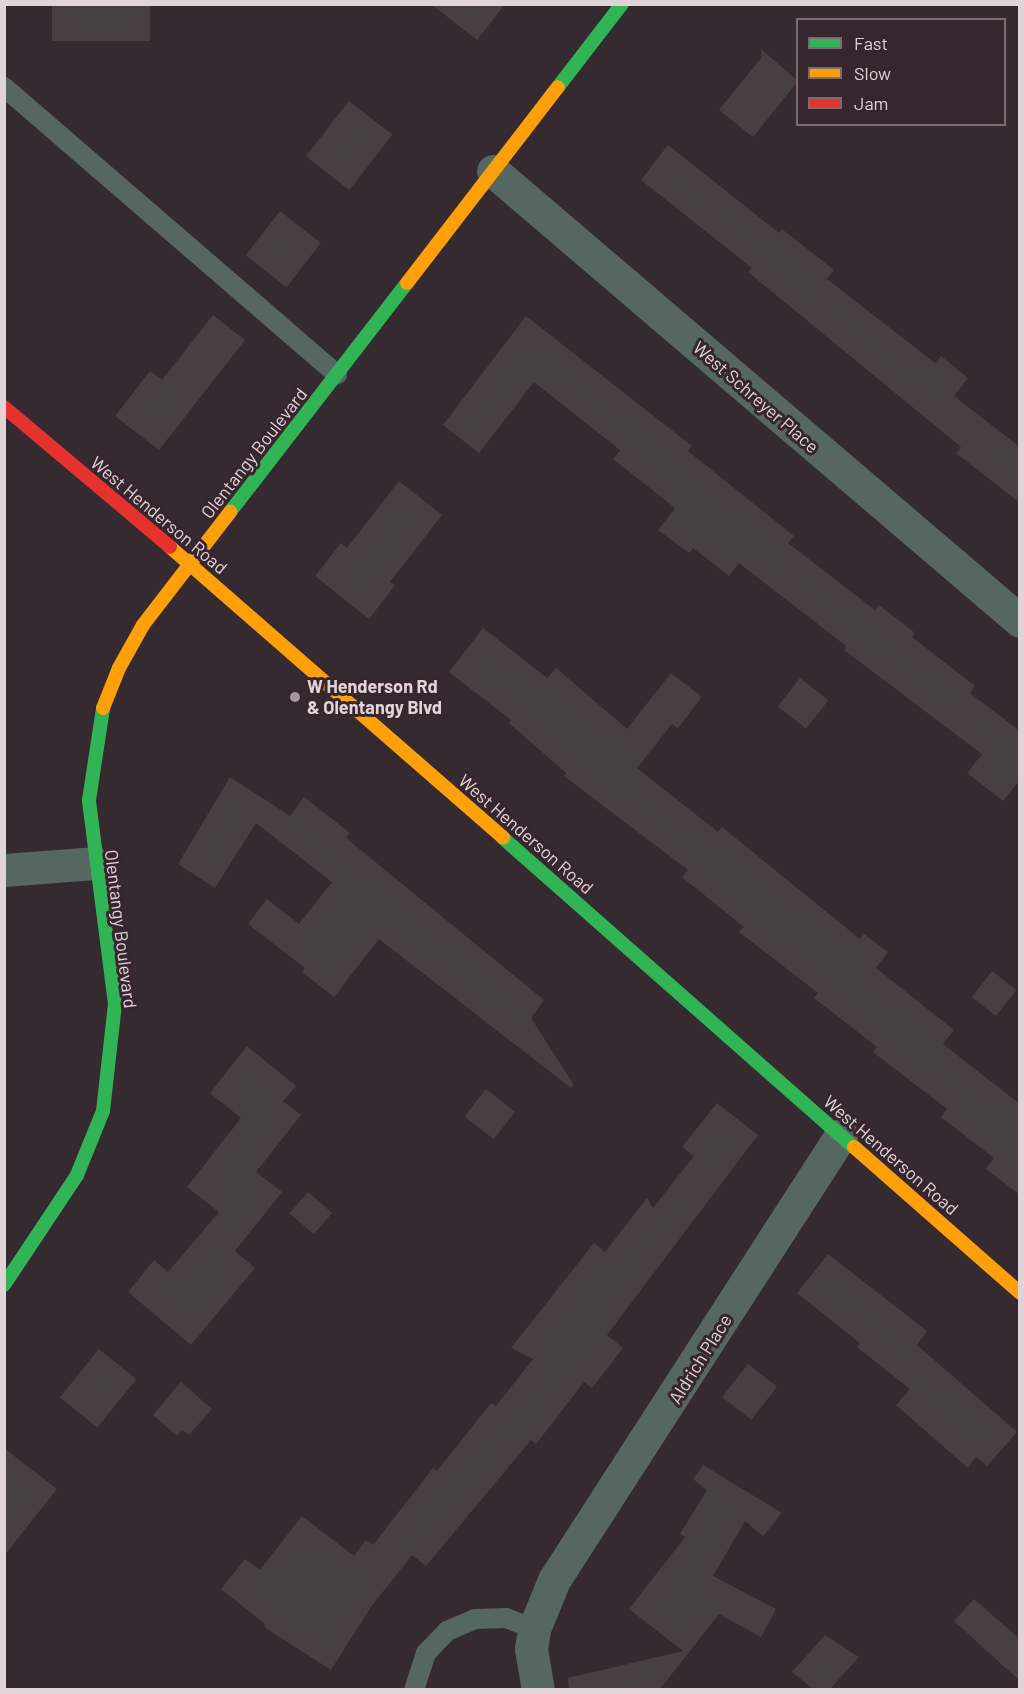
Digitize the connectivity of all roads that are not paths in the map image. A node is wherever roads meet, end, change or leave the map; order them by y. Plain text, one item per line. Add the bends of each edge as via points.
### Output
1 (622, 4) edge
2 (4, 87) edge
3 (493, 171) junction
4 (337, 374) junction
5 (4, 407) edge
6 (189, 564) junction
7 (1020, 621) edge
8 (94, 863) junction
9 (4, 870) edge
10 (841, 1135) junction
11 (4, 1285) edge
12 (1020, 1293) edge
13 (534, 1629) junction
14 (414, 1689) edge
15 (538, 1689) edge

1 - 3 street, Olentangy Boulevard
2 - 4 lane
3 - 4 street, Olentangy Boulevard
3 - 7 street, West Schreyer Place
4 - 6 street, Olentangy Boulevard
5 - 6 street, West Henderson Road
6 - 8 street, Olentangy Boulevard via 143,625 119,668 103,709 88,800
6 - 10 street, West Henderson Road
8 - 9 street
8 - 11 street, Olentangy Boulevard via 115,1004 103,1112 77,1175
10 - 12 street, West Henderson Road
10 - 13 street, Aldrich Place via 554,1580
13 - 14 lane via 506,1618 475,1619 447,1631 426,1653
13 - 15 street, Aldrich Place via 531,1649

